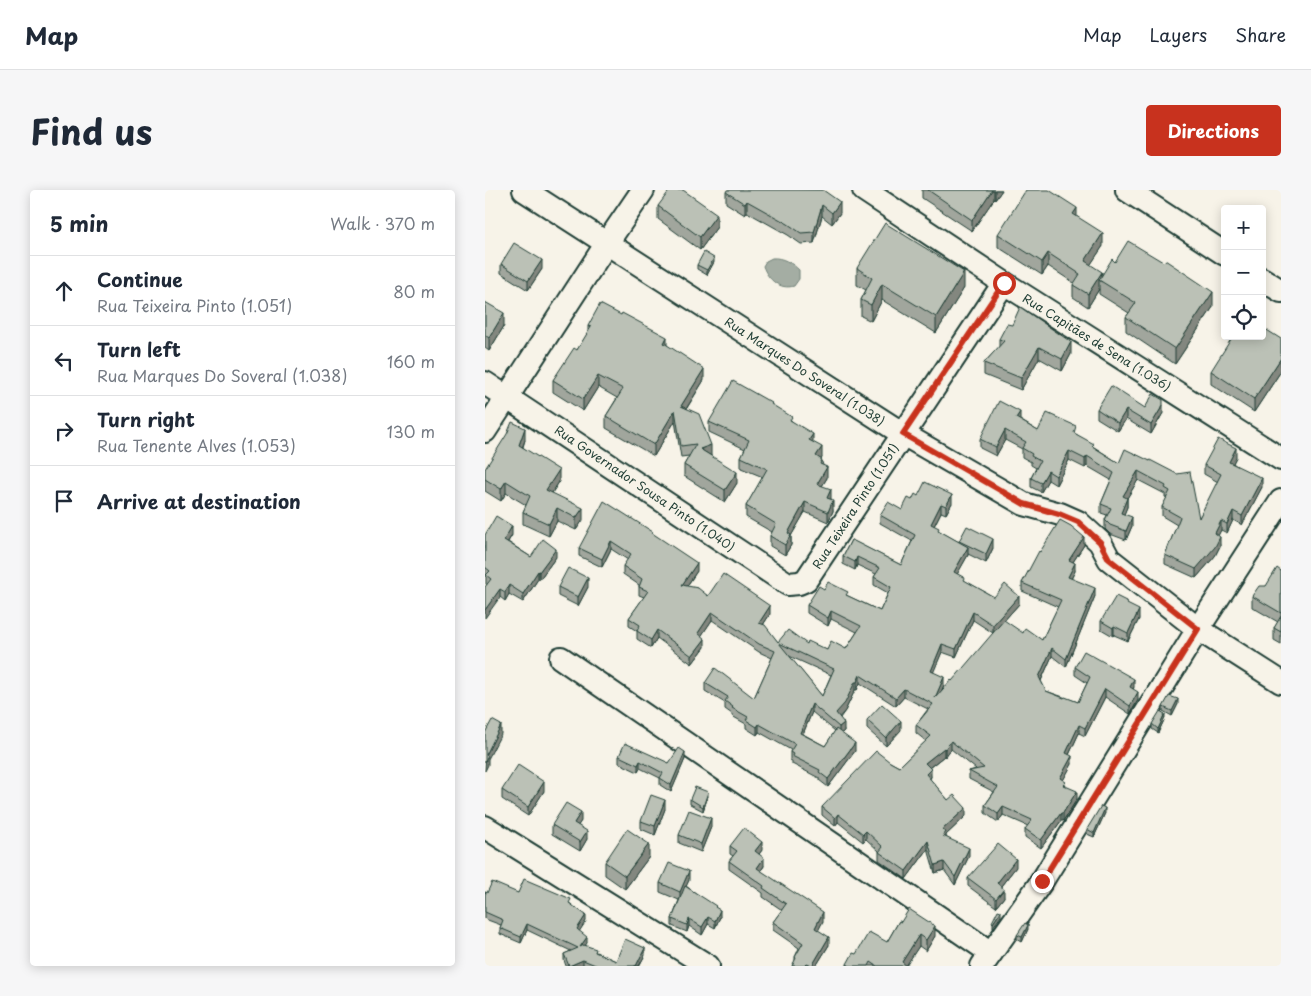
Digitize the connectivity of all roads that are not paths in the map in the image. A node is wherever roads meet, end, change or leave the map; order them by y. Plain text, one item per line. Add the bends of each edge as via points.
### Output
1 (524, 190) edge
2 (643, 190) edge
3 (864, 190) edge
4 (1127, 190) edge
5 (607, 244) junction
6 (1221, 251) edge
7 (1266, 282) edge
8 (1004, 283) junction
9 (1281, 291) edge
10 (485, 383) edge
11 (507, 397) junction
12 (485, 431) edge
13 (903, 434) junction
14 (1280, 461) edge
15 (1281, 501) edge
16 (806, 580) joint
17 (1198, 629) junction
18 (561, 658) dead end
19 (1281, 682) edge
20 (485, 827) edge
21 (986, 959) edge
22 (708, 966) edge

1 - 5 street, Rua Marques Do Soveral (1.038)
2 - 5 street
3 - 8 street, Rua Capitães de Sena (1.036)
4 - 6 street
5 - 11 street
5 - 13 street, Rua Marques Do Soveral (1.038)
7 - 9 street
8 - 13 street, Rua Teixeira Pinto (1.051)
8 - 14 street, Rua Capitães de Sena (1.036)
10 - 11 street, Rua Governador Sousa Pinto (1.040)
11 - 12 street
11 - 16 street, Rua Governador Sousa Pinto (1.040) via 789,584
13 - 16 street, Rua Teixeira Pinto (1.051)
13 - 17 street, Rua Marques Do Soveral (1.038) via 1024,504 1078,522 1100,542 1109,559
15 - 17 street
17 - 19 street, Rua Marques Do Soveral (1.038)
17 - 21 street via 1042,881
18 - 21 street
20 - 22 street

